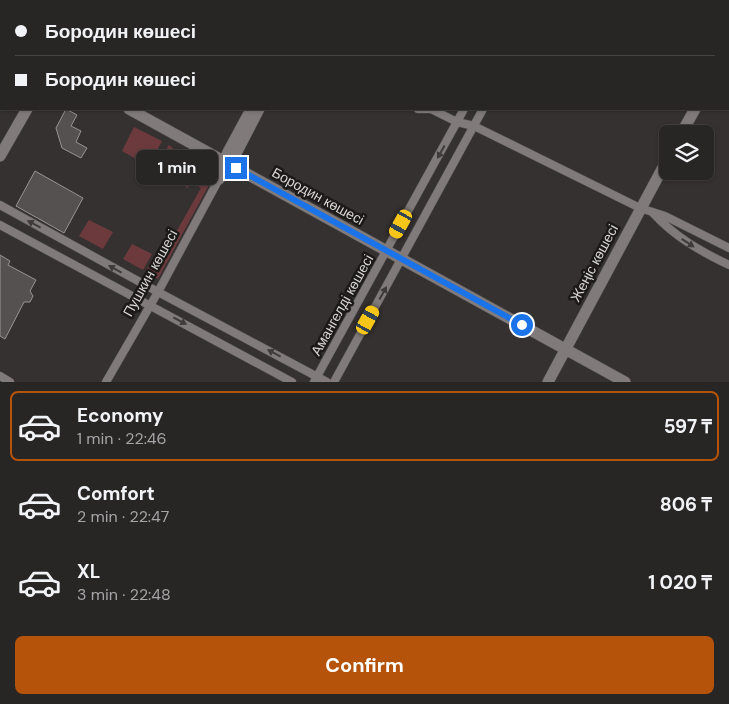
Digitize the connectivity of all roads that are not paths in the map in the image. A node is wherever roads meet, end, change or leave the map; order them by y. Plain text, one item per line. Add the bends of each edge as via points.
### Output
1 (26, 110) edge
2 (131, 110) edge
3 (251, 110) edge
4 (258, 110) edge
5 (433, 110) edge
6 (463, 110) edge
7 (482, 110) edge
8 (694, 110) edge
9 (457, 122) junction
10 (686, 125) edge
11 (474, 126) junction
12 (0, 156) edge
13 (227, 163) junction
14 (659, 174) edge
15 (219, 179) joint
16 (0, 206) edge
17 (640, 208) junction
18 (653, 213) junction
19 (0, 225) edge
20 (68, 242) junction
21 (729, 248) edge
22 (386, 250) junction
23 (60, 258) junction
24 (401, 258) junction
25 (729, 265) edge
26 (158, 292) junction
27 (151, 305) junction
28 (222, 326) junction
29 (214, 340) junction
30 (565, 349) junction
31 (0, 376) edge
32 (316, 379) edge
33 (10, 382) edge
34 (106, 382) edge
35 (292, 382) edge
36 (327, 382) edge
37 (334, 382) edge
38 (548, 382) edge
39 (625, 382) edge

1 - 12 street
2 - 13 street, Бородин көшесі
3 - 13 street, Пушкин көшесі
4 - 13 street, Пушкин көшесі
5 - 9 street
6 - 9 street, Амангелді көшесі
7 - 11 street
8 - 10 street
9 - 11 street
9 -> 22 street, Амангелді көшесі
11 - 17 street
11 - 24 street
13 - 15 street, Пушкин көшесі
13 - 22 street, Бородин көшесі
14 - 17 street, Жеңіс көшесі
15 - 26 street, Пушкин көшесі
20 -> 16 street
17 - 18 street
17 - 30 street, Жеңіс көшесі
18 - 21 street
18 -> 25 street via 677,236
19 - 23 street
20 - 23 street
26 -> 20 street
22 - 24 street, Бородин көшесі
22 - 32 street, Амангелді көшесі
23 - 27 street
24 - 30 street, Бородин көшесі
37 -> 24 street
26 - 27 street, Пушкин көшесі
26 - 28 street
27 -> 29 street
27 - 34 street, Пушкин көшесі
28 - 29 street
32 -> 28 street
29 - 35 street
30 - 38 street, Жеңіс көшесі
30 - 39 street, Бородин көшесі
31 - 33 street
32 - 36 street

